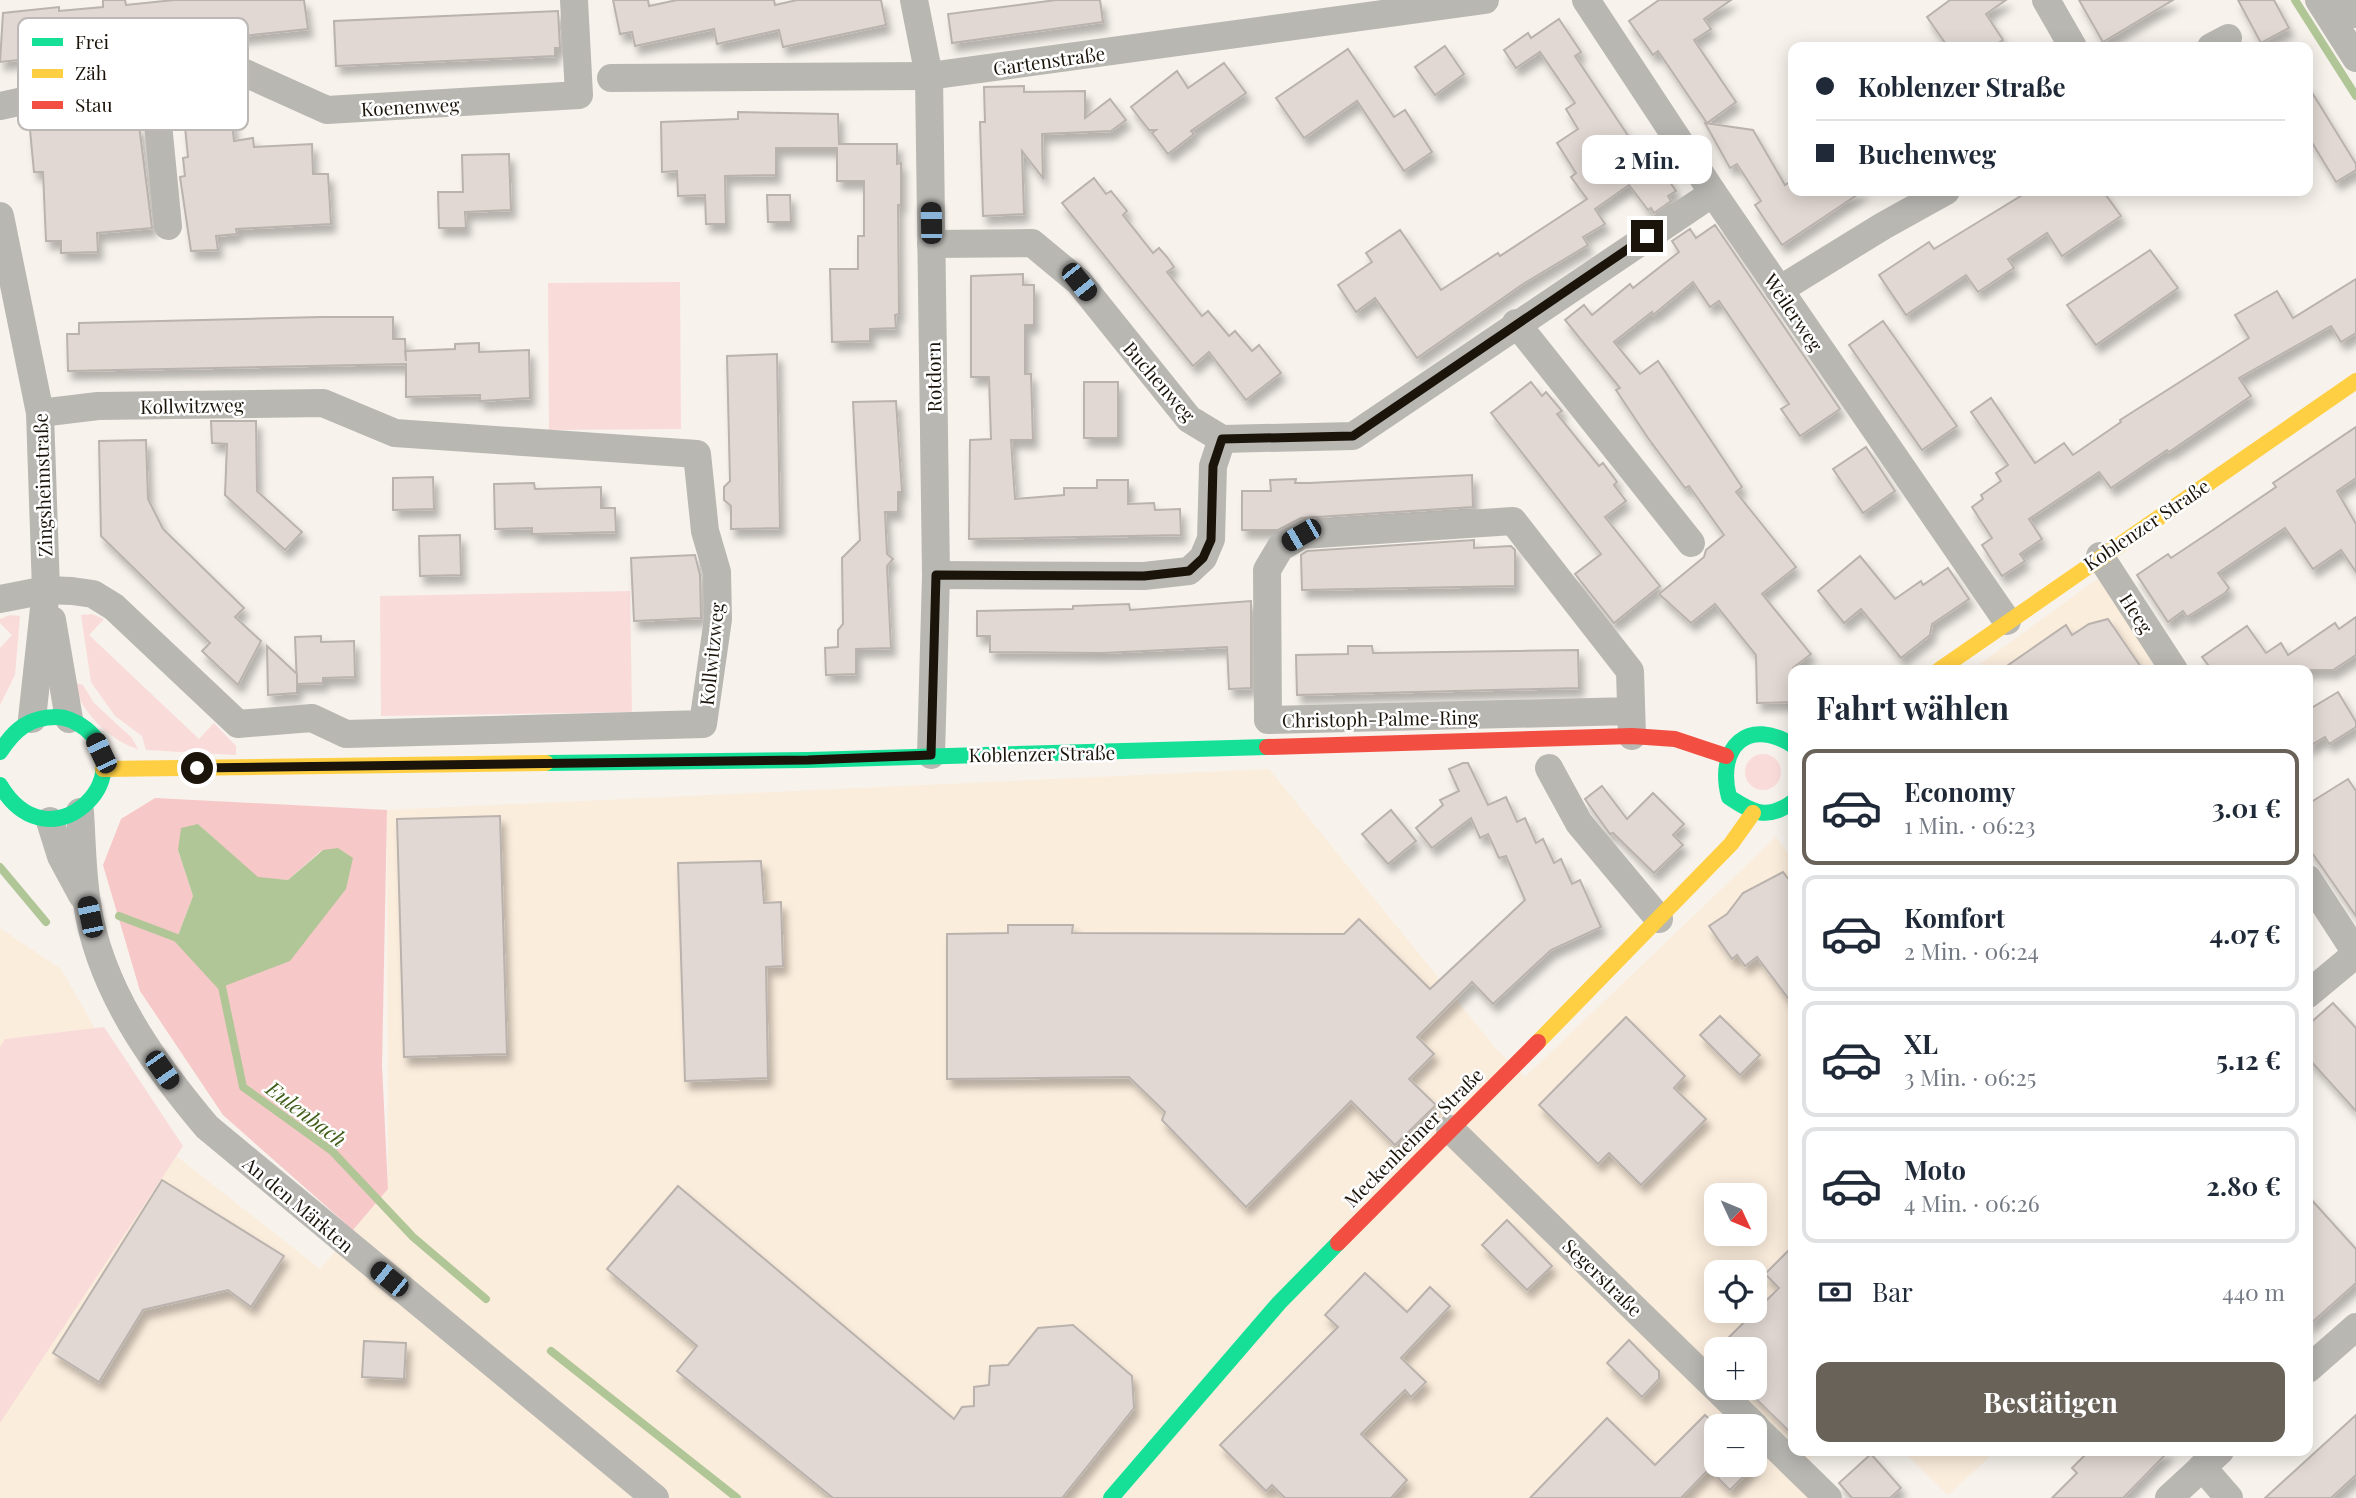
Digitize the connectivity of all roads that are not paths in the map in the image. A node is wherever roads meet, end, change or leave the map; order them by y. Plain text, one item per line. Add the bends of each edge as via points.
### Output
1 (574, 0) edge
2 (914, 0) edge
3 (1485, 0) edge
4 (1586, 0) edge
5 (2046, 0) edge
6 (2319, 0) edge
7 (2348, 0) edge
8 (2356, 14) edge
9 (2070, 42) edge
10 (2356, 58) edge
11 (248, 75) edge
12 (929, 76) junction
13 (611, 78) dead end
14 (18, 102) edge
15 (0, 106) edge
16 (159, 130) edge
17 (1713, 193) junction
18 (1937, 196) edge
19 (0, 216) edge
20 (168, 226) dead end
21 (932, 244) junction
22 (1779, 290) junction
23 (1516, 323) junction
24 (2356, 381) edge
25 (40, 413) junction
26 (1222, 439) junction
27 (1691, 543) dead end
28 (2100, 555) junction
29 (936, 575) junction
30 (46, 590) junction
31 (0, 599) edge
32 (2007, 621) junction
33 (1946, 665) edge
34 (2171, 665) edge
35 (32, 719) junction
36 (69, 719) junction
37 (1632, 724) junction
38 (1268, 734) junction
39 (1788, 741) edge
40 (0, 752) edge
41 (931, 755) junction
42 (1727, 756) junction
43 (1549, 768) dead end
44 (103, 769) junction
45 (0, 785) edge
46 (1788, 806) edge
47 (80, 812) junction
48 (1752, 813) junction
49 (50, 821) junction
50 (2313, 887) edge
51 (86, 902) junction
52 (1659, 919) junction
53 (2356, 954) edge
54 (2313, 990) edge
55 (1450, 1129) junction
56 (2356, 1327) edge
57 (2313, 1365) edge
58 (1743, 1414) edge
59 (1767, 1438) edge
60 (2211, 1459) edge
61 (655, 1498) edge
62 (1111, 1498) edge
63 (1828, 1498) edge
64 (2169, 1498) edge
65 (2229, 1498) edge

1 - 11 street, Koenenweg via 579,95 327,110
2 - 12 street, Rotdorn
3 - 12 street, Gartenstraße
4 - 17 street, Weilerweg
5 - 9 street
6 - 10 street
7 - 8 street
12 - 13 street, Gartenstraße
12 - 21 street, Rotdorn
14 - 15 street, Koenenweg
16 - 20 street
17 - 22 street, Weilerweg
17 - 23 street
18 - 22 street
19 - 25 street, Zingsheimstraße
21 - 26 street, Buchenweg via 1031,243 1079,282 1189,419
21 - 29 street, Rotdorn
22 - 32 street, Weilerweg
23 - 26 street via 1353,436
23 - 27 street
24 - 28 main road, Koblenzer Straße
25 - 30 street, Zingsheimstraße
25 - 30 street, Kollwitzweg via 98,406 323,403 396,433 697,454 705,531 717,572 718,619 703,724 346,734 312,718 237,724 114,607 93,594
26 - 29 street via 1213,466 1211,540 1203,558 1189,571 1144,576
28 - 32 main road, Koblenzer Straße
28 - 34 street, Heeg
29 - 41 street, Rotdorn
30 - 31 street
30 - 35 street, Zingsheimstraße
30 - 36 street, Zingsheimstraße
32 - 33 main road, Koblenzer Straße
35 - 36 main road
35 - 40 main road via 17,727
36 - 44 main road via 94,739
37 - 38 street, Christoph-Palme-Ring
37 - 38 street, Christoph-Palme-Ring via 1630,671 1513,521 1301,535 1280,548 1267,570
37 - 42 main road
38 - 41 main road, Koblenzer Straße
39 - 42 main road via 1760,733 1735,744
41 - 44 main road, Koblenzer Straße
42 - 48 main road via 1722,770 1729,797
43 - 52 street via 1579,823
44 - 47 main road via 92,801
45 - 49 main road via 20,812
46 - 48 main road via 1781,811
47 - 49 main road
47 - 51 street, An den Märkten
48 - 52 main road, Meckenheimer Straße via 1731,844
49 - 51 street, An den Märkten via 61,856
50 - 53 street
51 - 61 street, An den Märkten via 117,996 148,1051 207,1127
52 - 55 main road, Meckenheimer Straße
53 - 54 street
55 - 58 street, Segerstraße
55 - 62 main road, Meckenheimer Straße via 1247,1338
56 - 57 street
59 - 63 street, Segerstraße
60 - 64 street
60 - 65 street

